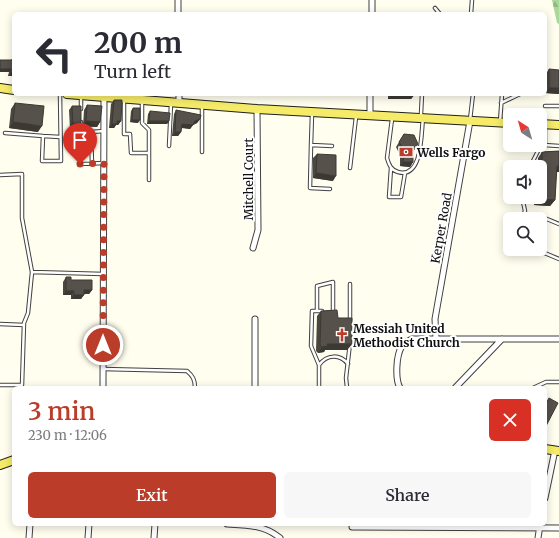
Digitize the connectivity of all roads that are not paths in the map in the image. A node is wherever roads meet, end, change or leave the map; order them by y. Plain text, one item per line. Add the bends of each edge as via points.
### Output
1 (178, 0) edge
2 (372, 0) edge
3 (472, 0) edge
4 (435, 8) dead end
5 (178, 12) edge
6 (372, 12) edge
7 (438, 12) edge
8 (471, 12) edge
9 (0, 90) edge
10 (12, 90) edge
11 (60, 96) edge
12 (81, 96) edge
13 (92, 96) edge
14 (370, 96) edge
15 (422, 96) edge
16 (473, 96) edge
17 (502, 96) edge
18 (516, 96) edge
19 (104, 97) junction
20 (124, 98) junction
21 (142, 99) junction
22 (177, 99) edge
23 (501, 103) junction
24 (202, 104) junction
25 (545, 106) dead end
26 (559, 106) edge
27 (257, 109) junction
28 (81, 110) edge
29 (312, 112) junction
30 (356, 114) junction
31 (370, 115) junction
32 (392, 116) junction
33 (81, 118) edge
34 (423, 118) junction
35 (470, 121) junction
36 (500, 122) junction
37 (503, 122) edge
38 (547, 124) edge
39 (559, 125) edge
40 (104, 131) junction
41 (5, 133) dead end
42 (43, 136) junction
43 (60, 137) junction
44 (312, 145) junction
45 (547, 145) edge
46 (169, 146) dead end
47 (332, 146) dead end
48 (559, 146) edge
49 (202, 152) dead end
50 (149, 153) junction
51 (104, 163) junction
52 (92, 164) junction
53 (350, 168) dead end
54 (391, 168) junction
55 (405, 173) junction
56 (0, 175) edge
57 (149, 180) dead end
58 (330, 189) dead end
59 (547, 219) edge
60 (559, 224) edge
61 (253, 248) dead end
62 (547, 254) edge
63 (559, 259) edge
64 (32, 272) junction
65 (103, 274) junction
66 (350, 284) dead end
67 (317, 311) junction
68 (333, 311) junction
69 (335, 315) edge
70 (344, 318) edge
71 (255, 319) dead end
72 (350, 319) junction
73 (0, 324) edge
74 (24, 325) junction
75 (350, 327) edge
76 (350, 335) edge
77 (436, 338) junction
78 (502, 339) junction
79 (559, 339) edge
80 (348, 364) junction
81 (319, 365) junction
82 (103, 369) junction
83 (559, 382) edge
84 (0, 385) edge
85 (102, 386) edge
86 (195, 386) edge
87 (255, 386) edge
88 (319, 386) edge
89 (347, 386) edge
90 (399, 386) edge
91 (457, 386) edge
92 (537, 386) edge
93 (547, 449) edge
94 (557, 451) edge
95 (12, 461) edge
96 (0, 465) edge
97 (547, 490) edge
98 (30, 526) edge
99 (89, 526) edge
100 (155, 526) edge
101 (258, 526) edge
102 (540, 526) edge
103 (352, 527) dead end
104 (559, 528) edge
105 (29, 538) edge
106 (88, 538) edge
107 (154, 538) edge
108 (280, 538) edge
109 (538, 538) edge

1 - 5 street
2 - 6 street
3 - 8 lane
4 - 7 lane
9 - 10 main road
11 - 43 lane
12 - 28 lane
13 - 19 main road
14 - 31 street
15 - 34 lane
16 - 35 lane
17 - 23 lane
18 - 23 lane
19 - 20 main road
19 - 40 street
20 - 21 main road
20 - 50 lane via 124,134 130,134 131,153
21 - 22 main road
21 - 50 lane via 142,123 149,130
22 - 24 main road
22 - 46 lane
23 - 36 lane
24 - 27 main road
24 - 49 lane
25 - 26 lane
27 - 29 main road
27 - 61 street, Mitchell Court via 258,230
29 - 30 main road
29 - 44 lane
30 - 31 main road
30 - 53 lane
31 - 32 main road
32 - 34 main road
32 - 54 lane via 387,158
33 - 52 lane via 80,164
34 - 35 main road
34 - 55 lane via 417,164
35 - 36 main road
35 - 77 street, Kerper Road via 435,319
36 - 37 main road
38 - 39 main road
40 - 51 street
40 - 52 lane via 91,132
41 - 42 lane
42 - 43 lane
42 - 43 lane via 42,161 61,161
44 - 47 lane
44 - 58 lane via 310,188
45 - 48 lane
50 - 57 lane
51 - 52 lane
51 - 65 street
54 - 55 lane
54 - 55 lane via 389,197 401,197
56 - 64 lane via 22,174 22,218
59 - 60 lane
62 - 63 lane
64 - 65 lane
64 - 74 lane via 28,313
65 - 82 street
66 - 72 lane
67 - 68 lane
67 - 68 lane via 317,286 333,282
67 - 81 lane via 312,312 311,346
68 - 69 lane
70 - 72 lane
71 - 87 street
72 - 75 lane
73 - 74 lane
74 - 84 lane via 22,384
76 - 80 lane
77 - 78 street
77 - 90 street via 412,339 403,344 398,354
78 - 79 street
78 - 91 street
80 - 81 lane via 341,358 331,356
80 - 89 lane
81 - 88 lane
82 - 85 street
82 - 86 lane via 187,371 192,375
83 - 92 lane via 546,382
93 - 94 main road
94 - 97 street
95 - 96 main road
98 - 105 street
99 - 106 street
100 - 107 street
101 - 108 street
102 - 103 street
102 - 104 street
102 - 109 street

